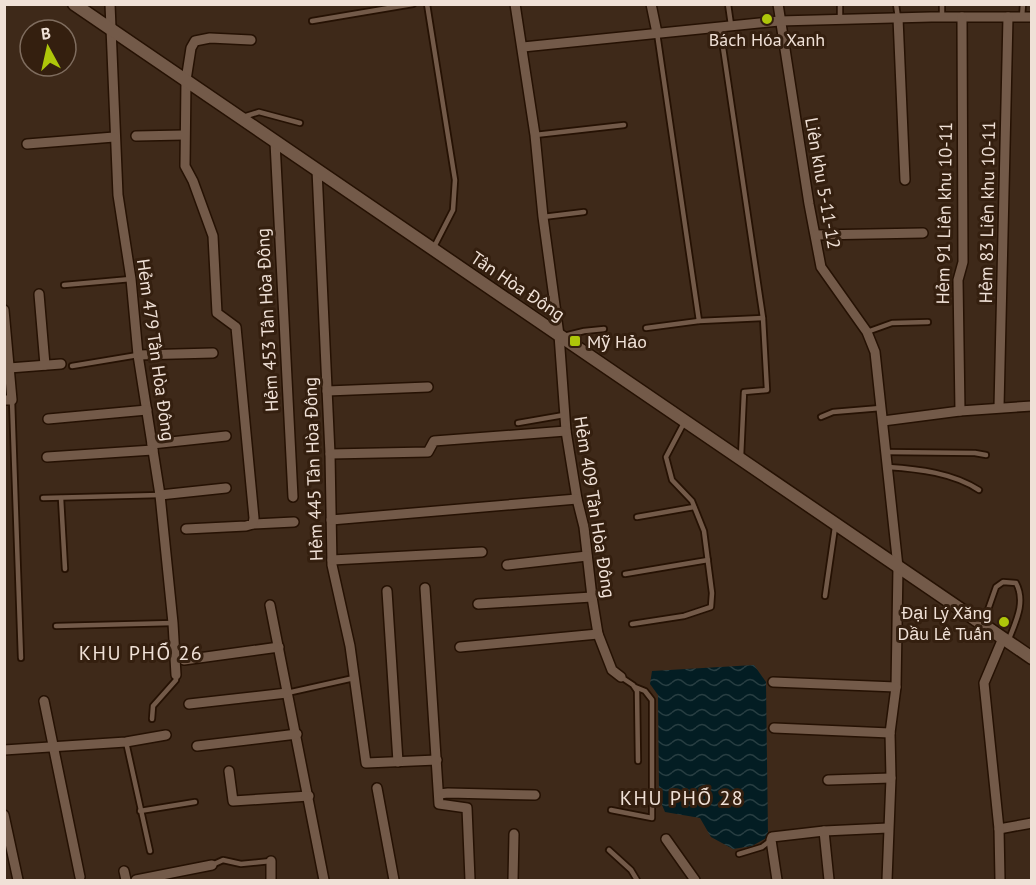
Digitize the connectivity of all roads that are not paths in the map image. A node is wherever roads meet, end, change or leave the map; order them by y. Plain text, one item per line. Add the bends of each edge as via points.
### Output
1 (74, 4) edge
2 (110, 4) edge
3 (413, 4) edge
4 (428, 4) edge
5 (515, 4) edge
6 (651, 4) edge
7 (728, 4) edge
8 (778, 4) edge
9 (840, 4) edge
10 (896, 4) edge
11 (942, 4) edge
12 (1023, 4) edge
13 (942, 17) junction
14 (962, 17) junction
15 (1008, 17) junction
16 (1027, 17) edge
17 (898, 18) junction
18 (840, 20) junction
19 (312, 21) dead end
20 (779, 21) junction
21 (730, 25) junction
22 (720, 27) junction
23 (112, 29) junction
24 (657, 33) junction
25 (251, 40) dead end
26 (523, 47) junction
27 (186, 80) junction
28 (240, 118) junction
29 (300, 123) dead end
30 (624, 125) dead end
31 (184, 135) junction
32 (535, 135) junction
33 (136, 136) dead end
34 (114, 137) junction
35 (275, 142) junction
36 (27, 144) dead end
37 (317, 170) junction
38 (905, 180) dead end
39 (584, 212) dead end
40 (543, 217) junction
41 (923, 233) dead end
42 (816, 235) junction
43 (432, 249) junction
44 (131, 279) junction
45 (64, 285) dead end
46 (39, 294) dead end
47 (4, 310) edge
48 (763, 318) junction
49 (699, 321) junction
50 (928, 322) dead end
51 (646, 328) dead end
52 (604, 329) dead end
53 (867, 332) junction
54 (560, 336) junction
55 (213, 353) dead end
56 (138, 355) junction
57 (61, 364) dead end
58 (45, 365) junction
59 (72, 366) dead end
60 (9, 368) junction
61 (428, 387) dead end
62 (327, 391) junction
63 (8, 400) edge
64 (1032, 406) edge
65 (999, 407) junction
66 (881, 408) junction
67 (147, 410) junction
68 (960, 411) junction
69 (564, 415) junction
70 (821, 417) dead end
71 (48, 419) dead end
72 (883, 420) junction
73 (685, 422) junction
74 (518, 423) dead end
75 (566, 431) junction
76 (226, 436) dead end
77 (152, 447) junction
78 (886, 452) junction
79 (330, 454) junction
80 (986, 455) dead end
81 (47, 457) dead end
82 (741, 460) junction
83 (888, 467) junction
84 (226, 488) dead end
85 (979, 490) dead end
86 (160, 495) junction
87 (293, 497) dead end
88 (43, 498) dead end
89 (61, 498) junction
90 (577, 499) junction
91 (694, 507) junction
92 (637, 517) dead end
93 (331, 520) junction
94 (294, 522) dead end
95 (252, 524) junction
96 (836, 524) junction
97 (186, 529) dead end
98 (482, 552) dead end
99 (587, 556) junction
100 (332, 560) junction
101 (708, 560) junction
102 (507, 565) dead end
103 (898, 567) junction
104 (65, 569) dead end
105 (625, 574) dead end
106 (425, 588) dead end
107 (387, 591) dead end
108 (825, 596) dead end
109 (592, 597) junction
110 (478, 604) dead end
111 (270, 605) dead end
112 (173, 623) junction
113 (632, 624) dead end
114 (983, 625) junction
115 (56, 626) dead end
116 (598, 634) junction
117 (1005, 640) junction
118 (279, 647) junction
119 (460, 647) dead end
120 (21, 658) dead end
121 (1032, 658) edge
122 (184, 660) dead end
123 (176, 675) joint
124 (621, 677) joint
125 (354, 678) junction
126 (773, 682) dead end
127 (635, 687) junction
128 (896, 687) junction
129 (287, 693) junction
130 (44, 701) dead end
131 (189, 704) dead end
132 (152, 719) dead end
133 (774, 729) dead end
134 (890, 733) junction
135 (297, 734) junction
136 (166, 735) dead end
137 (126, 742) junction
138 (54, 747) junction
139 (197, 747) dead end
140 (4, 750) edge
141 (437, 760) junction
142 (638, 761) dead end
143 (398, 762) junction
144 (229, 771) dead end
145 (891, 778) junction
146 (828, 780) dead end
147 (377, 788) dead end
148 (439, 794) junction
149 (535, 795) dead end
150 (309, 796) junction
151 (195, 802) dead end
152 (611, 810) dead end
153 (140, 811) junction
154 (4, 815) edge
155 (1032, 823) edge
156 (888, 828) junction
157 (999, 829) junction
158 (824, 831) junction
159 (514, 834) dead end
160 (666, 839) dead end
161 (771, 840) junction
162 (609, 850) dead end
163 (150, 851) dead end
164 (8, 854) edge
165 (739, 854) dead end
166 (271, 861) joint
167 (212, 866) joint
168 (80, 877) dead end
169 (18, 880) edge
170 (136, 880) edge
171 (272, 880) edge
172 (324, 880) edge
173 (394, 880) edge
174 (470, 880) edge
175 (513, 880) edge
176 (637, 880) edge
177 (694, 880) edge
178 (777, 880) edge
179 (829, 880) edge
180 (887, 880) edge
181 (1000, 880) edge

1 - 23 street, Tân Hòa Đông
2 - 23 street, Hẻm 479 Tân Hòa Đông
3 - 19 lane
4 - 43 lane via 455,180 453,210
5 - 26 street, Hẻm 409 Tân Hòa Đông
6 - 24 street
7 - 21 lane
8 - 20 street, Liên khu 5-11-12
9 - 18 lane
10 - 17 lane
11 - 13 lane
12 - 16 lane
13 - 14 street
13 - 17 street
14 - 15 street
14 - 68 street, Hẻm 91 Liên khu 10-11
15 - 16 street
15 - 65 street, Hẻm 83 Liên khu 10-11
17 - 18 street
17 - 38 street
18 - 20 street
20 - 21 street
20 - 42 street, Liên khu 5-11-12
21 - 22 street
22 - 24 street
22 - 48 lane
23 - 27 street, Tân Hòa Đông
23 - 34 street, Hẻm 479 Tân Hòa Đông
24 - 26 street
24 - 49 lane
25 - 27 street via 195,41
26 - 32 street, Hẻm 409 Tân Hòa Đông
27 - 28 street, Tân Hòa Đông
27 - 31 street
28 - 29 lane via 259,112
28 - 35 street, Tân Hòa Đông
30 - 32 lane
31 - 33 street
31 - 95 street via 185,166 213,236 217,313 236,327
32 - 40 street, Hẻm 409 Tân Hòa Đông
34 - 36 street
34 - 44 street, Hẻm 479 Tân Hòa Đông
35 - 37 street, Tân Hòa Đông
35 - 87 street, Hẻm 453 Tân Hòa Đông
37 - 43 street, Tân Hòa Đông
37 - 62 street, Hẻm 445 Tân Hòa Đông
39 - 40 lane
40 - 54 street, Hẻm 409 Tân Hòa Đông
41 - 42 street
42 - 53 street, Liên khu 5-11-12 via 821,267
43 - 54 street, Tân Hòa Đông
44 - 45 lane
44 - 56 street, Hẻm 479 Tân Hòa Đông
46 - 58 street
47 - 60 street
48 - 49 lane
48 - 82 lane via 767,390 744,392
49 - 51 lane
50 - 53 lane via 892,323
52 - 54 lane
53 - 66 street, Liên khu 5-11-12 via 875,352
54 - 69 street, Hẻm 409 Tân Hòa Đông
54 - 73 street, Tân Hòa Đông
55 - 56 street
56 - 59 lane
56 - 67 street, Hẻm 479 Tân Hòa Đông
57 - 58 street
58 - 60 street
60 - 63 street
61 - 62 street
62 - 79 street, Hẻm 445 Tân Hòa Đông
63 - 120 lane
64 - 65 street
65 - 68 street
66 - 70 lane via 833,412
66 - 72 street, Liên khu 5-11-12
67 - 71 street
67 - 77 street, Hẻm 479 Tân Hòa Đông
68 - 72 street
69 - 74 lane
69 - 75 street, Hẻm 409 Tân Hòa Đông
72 - 78 street, Liên khu 5-11-12
73 - 82 street, Tân Hòa Đông
73 - 91 lane via 666,457 672,480
75 - 79 street via 434,441 429,452
75 - 90 street, Hẻm 409 Tân Hòa Đông
76 - 77 street
77 - 81 street
77 - 86 street, Hẻm 479 Tân Hòa Đông
78 - 80 lane
78 - 83 street, Liên khu 5-11-12
79 - 93 street, Hẻm 445 Tân Hòa Đông
82 - 96 street, Tân Hòa Đông
83 - 85 lane via 931,471
83 - 103 street, Liên khu 5-11-12
84 - 86 street
86 - 89 lane
86 - 112 street, Hẻm 479 Tân Hòa Đông
88 - 89 lane
89 - 104 lane
90 - 93 street
90 - 99 street, Hẻm 409 Tân Hòa Đông
91 - 92 lane
91 - 101 lane via 704,531
93 - 100 street, Hẻm 445 Tân Hòa Đông
94 - 95 street
95 - 97 street
96 - 103 street, Tân Hòa Đông
96 - 108 lane
98 - 100 street
99 - 102 street
99 - 109 street, Hẻm 409 Tân Hòa Đông
100 - 125 street, Hẻm 445 Tân Hòa Đông
101 - 105 lane
101 - 113 lane via 711,607 684,616
103 - 114 street, Tân Hòa Đông
103 - 128 street, Liên khu 5-11-12
106 - 141 street
107 - 143 street
109 - 110 street
109 - 116 street, Hẻm 409 Tân Hòa Đông
111 - 118 street
112 - 115 lane
112 - 123 street, Hẻm 479 Tân Hòa Đông
114 - 117 street, Tân Hòa Đông
114 - 117 lane via 996,587 1003,582 1016,583 1022,594 1018,614
116 - 119 street
116 - 124 street, Hẻm 409 Tân Hòa Đông via 612,670
117 - 121 street, Tân Hòa Đông
117 - 157 street via 984,683
118 - 122 street
118 - 129 street
123 - 132 lane via 153,706
124 - 127 lane
125 - 129 lane
125 - 143 street, Hẻm 445 Tân Hòa Đông via 366,763
126 - 128 street
127 - 142 lane
127 - 152 lane via 652,700 652,818
128 - 134 street, Liên khu 5-11-12
129 - 131 street
129 - 135 street
130 - 138 street
133 - 134 street
134 - 145 street, Liên khu 5-11-12
135 - 139 street
135 - 150 street
136 - 137 street
137 - 138 street
137 - 153 lane
138 - 140 street
138 - 168 street
141 - 143 street
141 - 148 street
144 - 150 street via 233,801
145 - 146 street
145 - 156 street, Liên khu 5-11-12
147 - 173 street
148 - 149 street
148 - 174 street via 439,804 467,808
150 - 172 street
151 - 153 lane
153 - 163 lane
154 - 164 street
155 - 157 street
156 - 158 street
156 - 180 street, Liên khu 5-11-12
157 - 181 street
158 - 161 street via 775,836
158 - 179 street
159 - 175 street
160 - 177 street
161 - 165 lane
161 - 178 street
162 - 176 lane via 632,870
164 - 169 street
166 - 167 lane via 241,864 223,860
166 - 171 street
167 - 170 street

